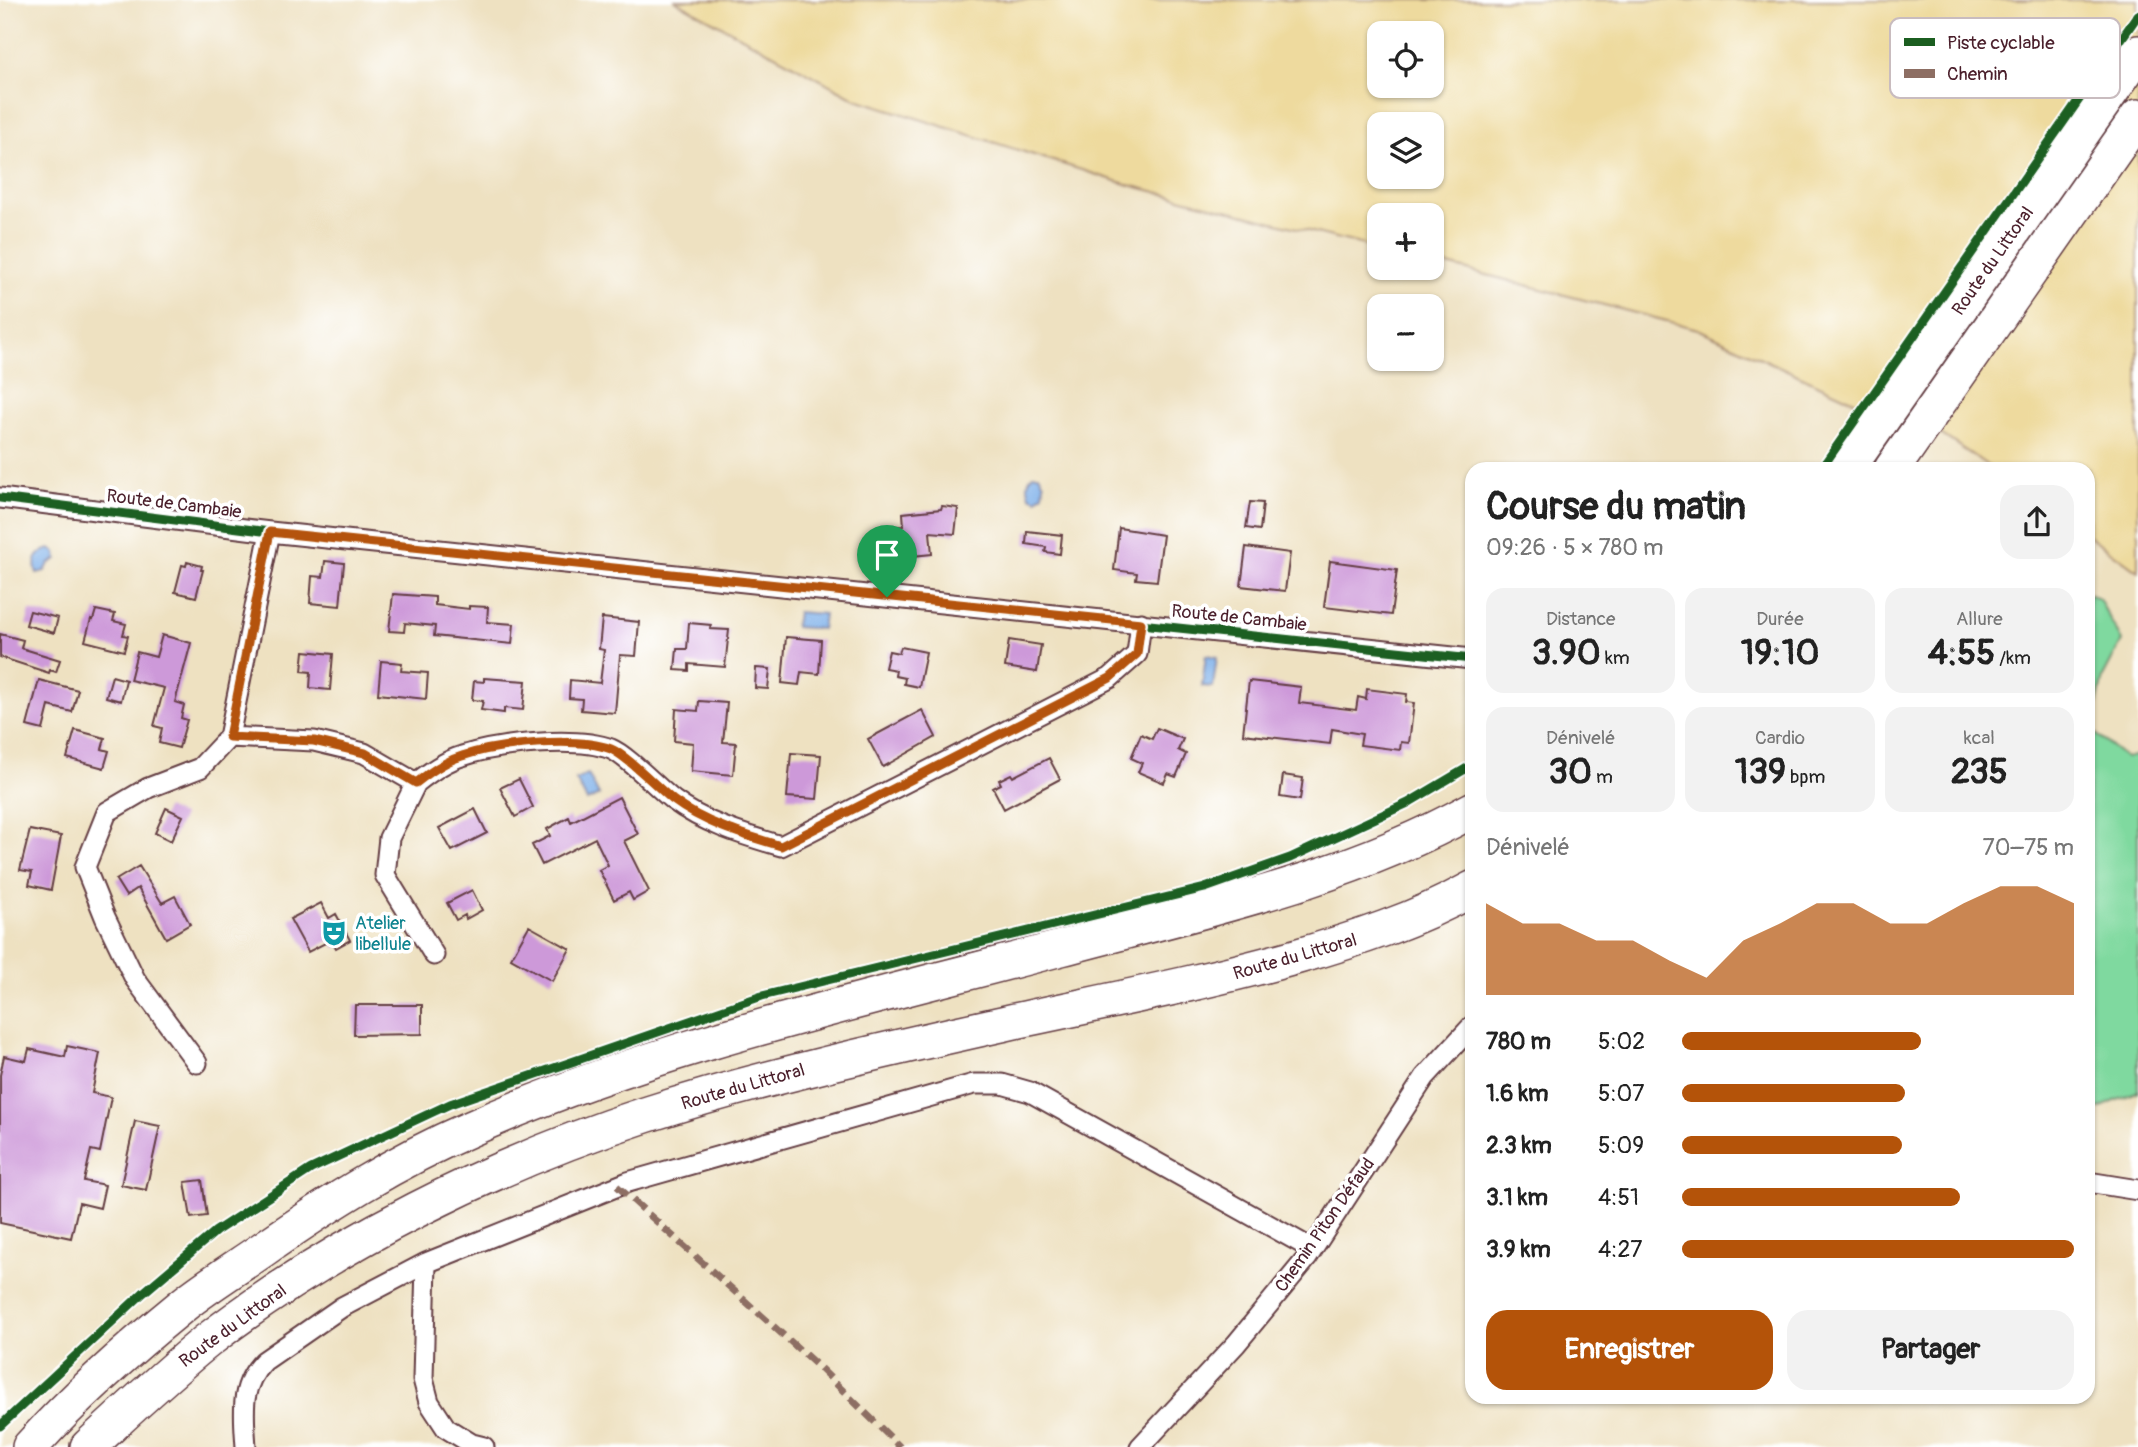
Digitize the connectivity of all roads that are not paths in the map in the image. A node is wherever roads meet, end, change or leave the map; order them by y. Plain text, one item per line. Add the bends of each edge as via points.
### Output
1 (2138, 53) edge
2 (2120, 79) edge
3 (2107, 98) edge
4 (2138, 117) edge
5 (1852, 462) edge
6 (1897, 462) edge
7 (0, 498) edge
8 (270, 532) junction
9 (1141, 623) junction
10 (1465, 658) edge
11 (229, 737) junction
12 (416, 783) junction
13 (1465, 814) edge
14 (1465, 893) edge
15 (434, 956) dead end
16 (1465, 1034) edge
17 (197, 1063) dead end
18 (2095, 1183) edge
19 (2138, 1190) edge
20 (1312, 1250) junction
21 (426, 1263) junction
22 (30, 1447) edge
23 (88, 1447) edge
24 (246, 1447) edge
25 (484, 1447) edge
26 (1140, 1447) edge

1 - 2 highway, Route du Littoral
3 - 5 highway, Route du Littoral
4 - 6 highway, Route du Littoral
7 - 8 street, Route de Cambaie
8 - 9 street, Route de Cambaie
8 - 11 street
9 - 10 street, Route de Cambaie
9 - 12 street via 1137,654 1110,678 781,846 727,830 675,802 612,750 570,741 462,756
11 - 12 street via 314,741 365,753
11 - 17 street via 200,768 148,788 107,812 85,867 135,979
12 - 15 street via 389,838 385,875
13 - 22 highway via 1378,853 1248,898 709,1042 610,1074 467,1130 316,1211 184,1304 60,1414
14 - 23 highway, Route du Littoral via 1360,938 1225,977 819,1066 575,1139 458,1190 350,1246 278,1291 207,1341
16 - 20 street, Chemin Piton Défaud via 1425,1077
18 - 19 street
20 - 21 street via 1030,1092 1002,1084 974,1084 628,1182
20 - 26 street, Chemin Piton Défaud via 1236,1344
21 - 24 street via 342,1307 255,1370 243,1399
21 - 25 street via 423,1379 429,1402 446,1428

